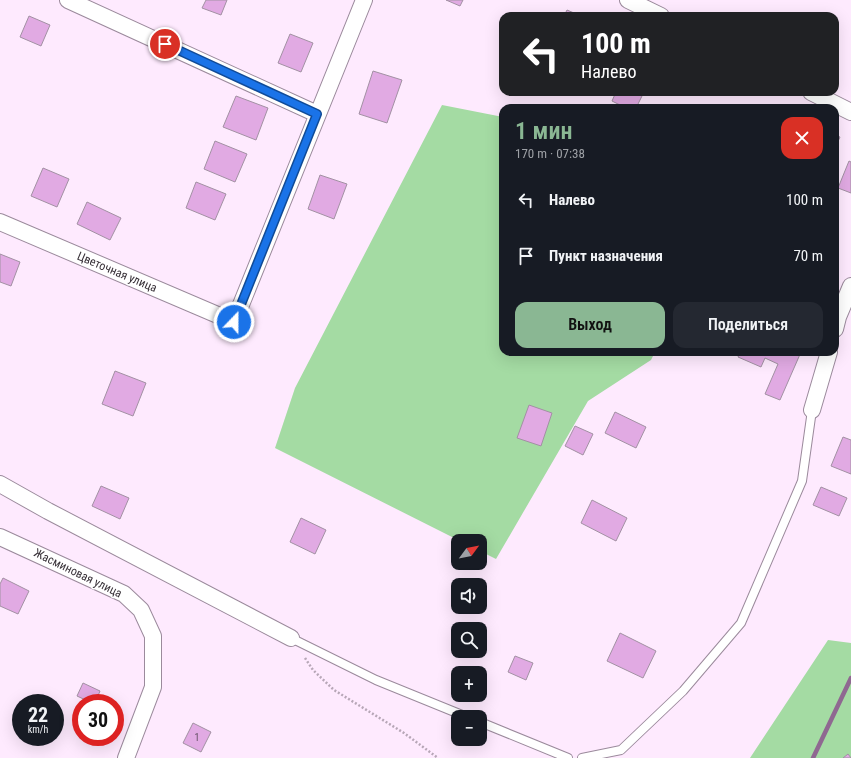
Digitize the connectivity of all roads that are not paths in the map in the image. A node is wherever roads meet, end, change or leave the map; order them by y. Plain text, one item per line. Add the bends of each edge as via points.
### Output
1 (68, 0) edge
2 (364, 0) edge
3 (628, 0) edge
4 (653, 12) edge
5 (819, 96) edge
6 (835, 104) edge
7 (839, 106) edge
8 (851, 112) edge
9 (317, 114) junction
10 (0, 222) edge
11 (851, 286) edge
12 (847, 306) edge
13 (839, 316) edge
14 (828, 356) edge
15 (812, 410) joint
16 (0, 484) edge
17 (0, 537) edge
18 (291, 638) joint
19 (451, 710) edge
20 (487, 725) edge
21 (126, 758) edge
22 (568, 758) edge
23 (582, 758) edge

1 - 9 street
2 - 9 street
3 - 4 street
5 - 6 street
7 - 8 street
9 - 10 street, Цветочная улица via 234,322
11 - 12 street
12 - 13 street
14 - 15 street
15 - 23 lane via 802,481 741,623 683,691 621,750
16 - 18 street
17 - 21 street, Жасминовая улица via 124,594 141,610 153,636 153,687
18 - 19 lane via 376,680
20 - 22 lane

